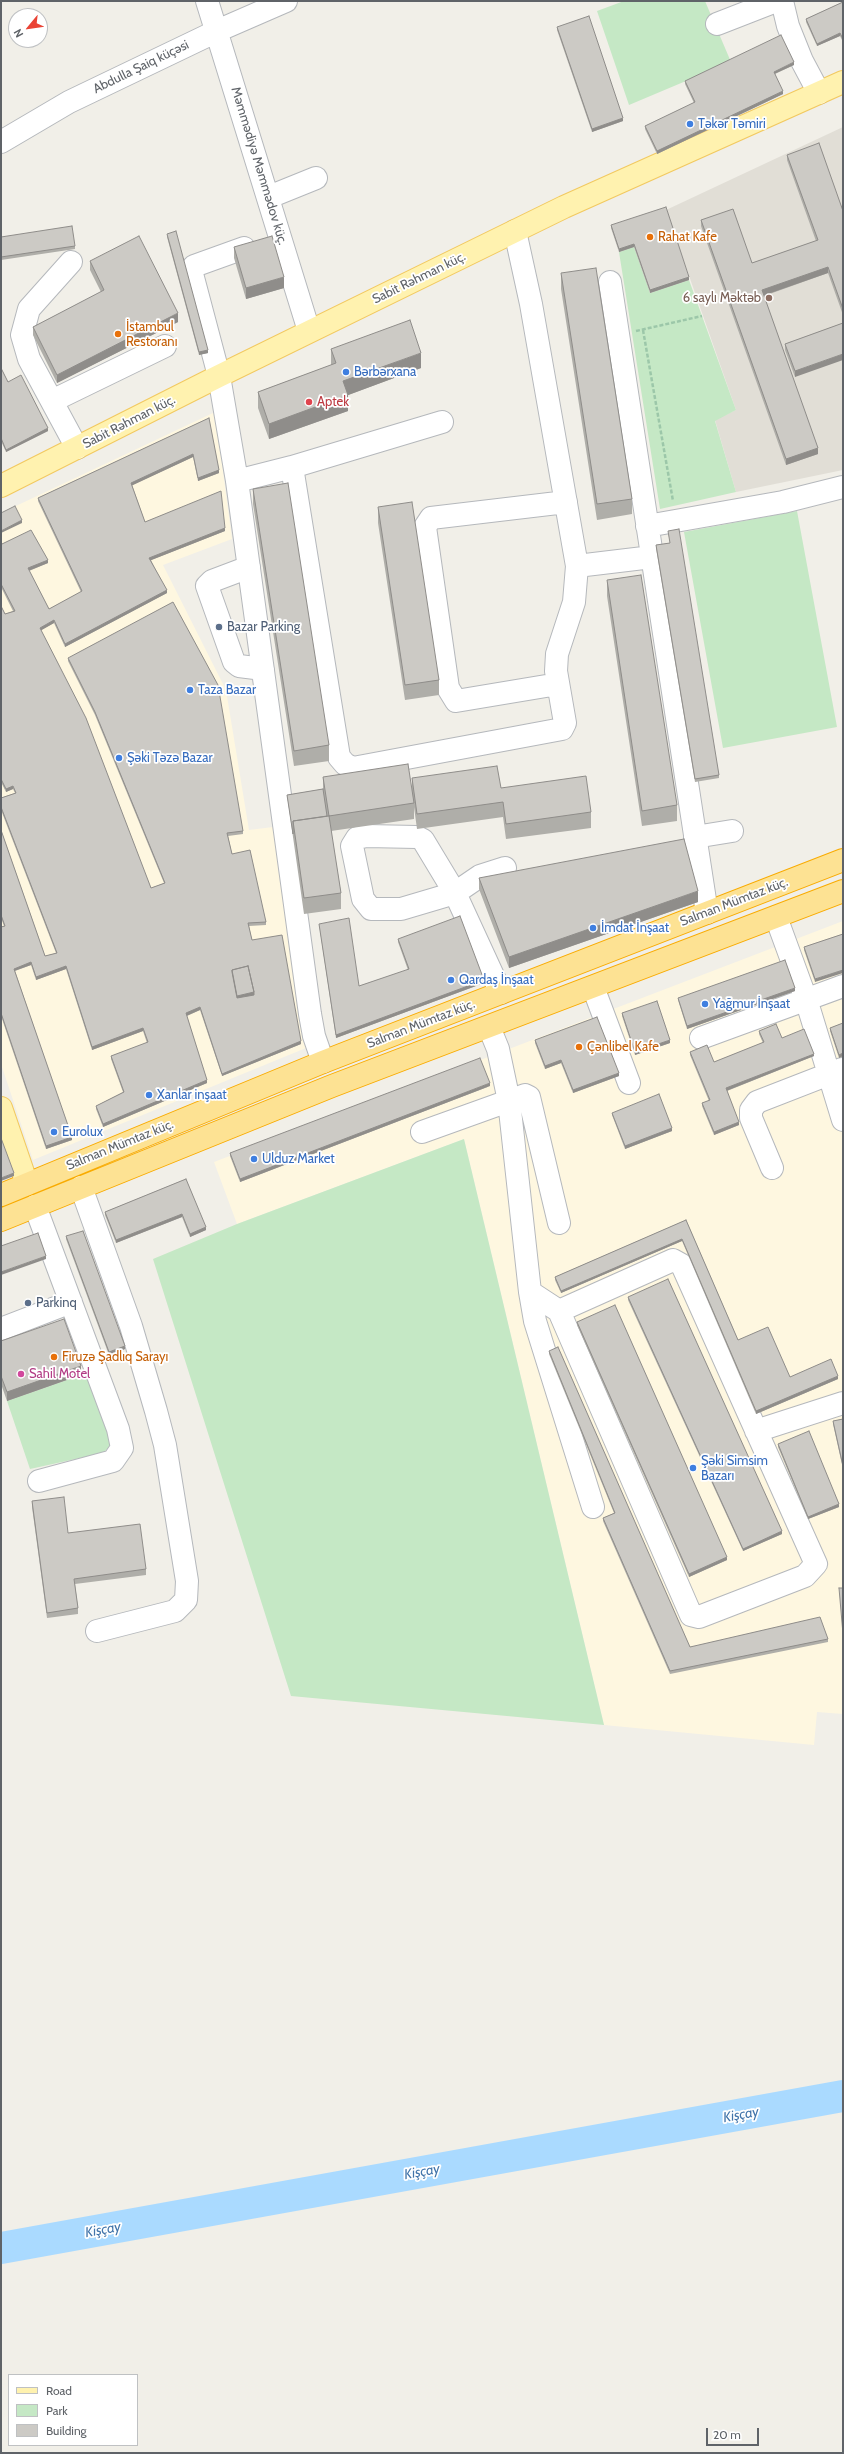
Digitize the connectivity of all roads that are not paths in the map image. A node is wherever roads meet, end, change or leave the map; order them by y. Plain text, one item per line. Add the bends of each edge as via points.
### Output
1 (207, 1) edge
2 (286, 1) edge
3 (776, 1) edge
4 (782, 1) edge
5 (717, 24) dead end
6 (217, 30) junction
7 (843, 82) edge
8 (819, 93) junction
9 (1, 142) edge
10 (316, 178) dead end
11 (269, 197) junction
12 (515, 231) junction
13 (244, 248) edge
14 (71, 262) dead end
15 (610, 282) dead end
16 (309, 331) junction
17 (165, 346) dead end
18 (218, 376) junction
19 (52, 401) junction
20 (442, 422) dead end
21 (77, 448) junction
22 (292, 467) junction
23 (237, 480) junction
24 (1, 485) edge
25 (843, 487) edge
26 (566, 502) junction
27 (648, 526) junction
28 (652, 557) junction
29 (577, 566) junction
30 (249, 567) junction
31 (263, 669) junction
32 (558, 684) junction
33 (732, 831) dead end
34 (695, 837) junction
35 (843, 860) edge
36 (505, 868) dead end
37 (843, 891) edge
38 (455, 893) junction
39 (707, 913) junction
40 (776, 917) junction
41 (557, 971) junction
42 (843, 986) edge
43 (593, 987) junction
44 (502, 993) junction
45 (566, 998) junction
46 (806, 999) junction
47 (480, 1002) junction
48 (489, 1027) junction
49 (701, 1038) dead end
50 (323, 1062) junction
51 (843, 1068) edge
52 (630, 1083) dead end
53 (509, 1101) junction
54 (1, 1108) edge
55 (843, 1120) edge
56 (422, 1132) dead end
57 (772, 1168) dead end
58 (27, 1184) junction
59 (81, 1187) junction
60 (1, 1195) edge
61 (35, 1206) junction
62 (1, 1220) edge
63 (560, 1223) dead end
64 (530, 1292) junction
65 (71, 1302) junction
66 (559, 1311) junction
67 (1, 1329) edge
68 (843, 1403) edge
69 (756, 1431) junction
70 (39, 1481) dead end
71 (593, 1507) dead end
72 (97, 1631) dead end

1 - 6 street, Məmmədiyə Məmmədov küç.
2 - 6 street, Abdulla Şaiq küçəsi
3 - 5 street
4 - 8 street via 802,61
6 - 9 street, Abdulla Şaiq küçəsi via 69,102
6 - 11 street, Məmmədiyə Məmmədov küç.
7 - 8 main road, Sabit Rəhman küç.
8 - 12 main road, Sabit Rəhman küç.
10 - 11 street
11 - 16 street, Məmmədiyə Məmmədov küç.
12 - 16 main road, Sabit Rəhman küç.
12 - 26 street via 531,304
13 - 18 street via 194,266 191,270
14 - 19 street via 29,309 22,335 24,346
15 - 27 street
16 - 18 main road, Sabit Rəhman küç.
17 - 19 street
18 - 21 main road, Sabit Rəhman küç.
18 - 23 street
19 - 21 street
20 - 22 street
21 - 24 main road, Sabit Rəhman küç.
22 - 23 street
22 - 32 street via 339,757 345,764 353,768 556,732 562,729 565,723
23 - 30 street
25 - 27 street via 782,502
26 - 29 street
26 - 32 street via 431,518 425,527 448,688 456,700
27 - 28 street
28 - 29 street
28 - 34 street
29 - 32 street via 574,602 557,654
30 - 31 street
30 - 31 street via 212,581 207,586 234,662 239,666
31 - 50 street via 310,1014
33 - 34 street
34 - 39 street
35 - 39 highway, Salman Mümtaz küç.
36 - 38 street via 480,876
37 - 40 highway
38 - 38 street via 401,909 371,909 363,899 352,846 357,838 366,836 423,840
38 - 44 street
39 - 41 highway, Salman Mümtaz küç.
40 - 43 highway
40 - 46 street
41 - 44 highway, Salman Mümtaz küç.
41 - 45 highway
42 - 46 street
43 - 45 highway
43 - 52 street
44 - 47 highway, Salman Mümtaz küç.
45 - 48 highway
46 - 49 street
46 - 55 street
47 - 48 highway
47 - 50 highway, Salman Mümtaz küç.
48 - 53 street via 498,1049
48 - 59 highway via 332,1086
50 - 58 highway, Salman Mümtaz küç.
51 - 57 street via 758,1102 751,1110 751,1118
53 - 56 street
53 - 63 street via 525,1095 532,1101
53 - 64 street
54 - 58 main road
58 - 60 highway, Salman Mümtaz küç.
59 - 61 highway
59 - 72 street via 131,1326 165,1445 187,1581 186,1600 175,1612
61 - 62 highway
61 - 65 street
64 - 66 street
64 - 71 street via 535,1321
65 - 67 street
65 - 70 street via 118,1429 122,1448 113,1461
66 - 69 street via 673,1260 682,1265
66 - 69 street via 691,1615 699,1617 805,1576 816,1564
68 - 69 street

